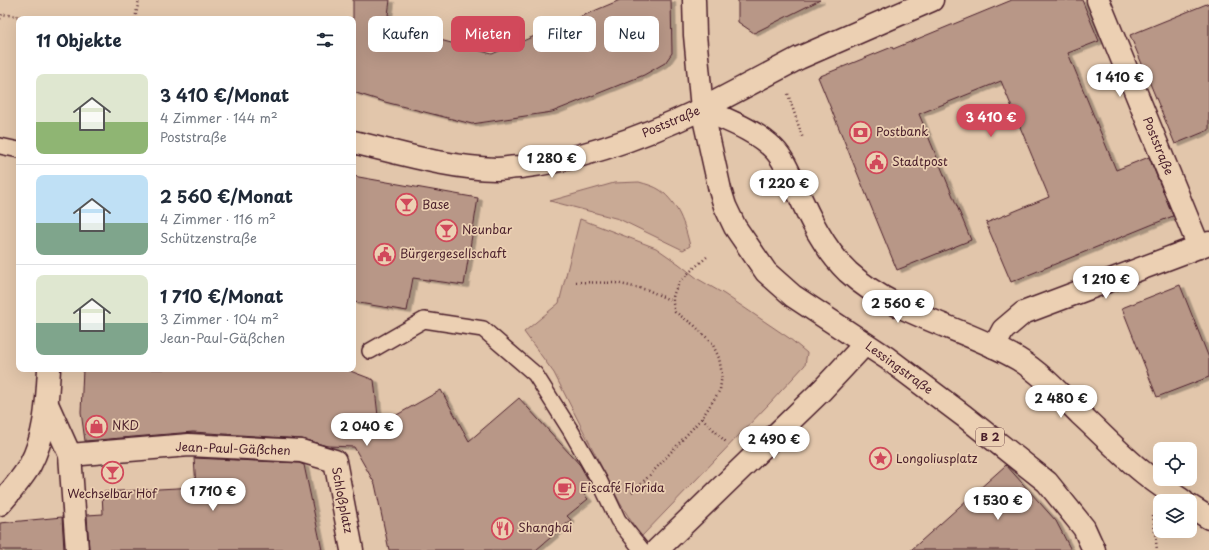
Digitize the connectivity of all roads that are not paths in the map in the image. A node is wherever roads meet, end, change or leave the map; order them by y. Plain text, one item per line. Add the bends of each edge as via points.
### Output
1 (694, 0) edge
2 (932, 0) edge
3 (1098, 0) edge
4 (702, 109) junction
5 (356, 143) edge
6 (0, 146) edge
7 (16, 149) edge
8 (1204, 245) edge
9 (865, 344) junction
10 (994, 346) junction
11 (370, 351) dead end
12 (49, 372) edge
13 (47, 404) junction
14 (302, 451) joint
15 (70, 455) junction
16 (1173, 494) edge
17 (0, 504) edge
18 (1197, 510) edge
19 (1209, 518) edge
20 (77, 550) edge
21 (352, 550) edge
22 (642, 550) edge
23 (657, 550) edge
24 (1094, 550) edge

1 - 4 street, B 2
2 - 4 street, Poststraße via 799,58
3 - 8 street, Poststraße via 1173,182
4 - 5 street, Poststraße via 663,128 574,157 497,169 462,166
4 - 9 street, Lessingstraße / B 2 via 711,156 725,206 748,247 766,272 793,296
4 - 10 street via 754,132 775,150 829,250 847,271 869,290 925,318
6 - 7 lane
8 - 10 street via 1023,313 1003,330
9 - 23 street via 822,390
9 - 24 street, Lessingstraße / B 2 via 964,416 1047,482 1084,528
10 - 16 street via 1019,360 1038,375 1143,472
11 - 22 lane via 424,320 483,329 534,374 571,431 618,520
12 - 13 street
13 - 15 street
13 - 17 street via 43,428 30,464
14 - 15 street, Jean-Paul-Gäßchen via 189,445
14 - 21 street, Schloßplatz via 335,461
15 - 20 street
18 - 19 street

